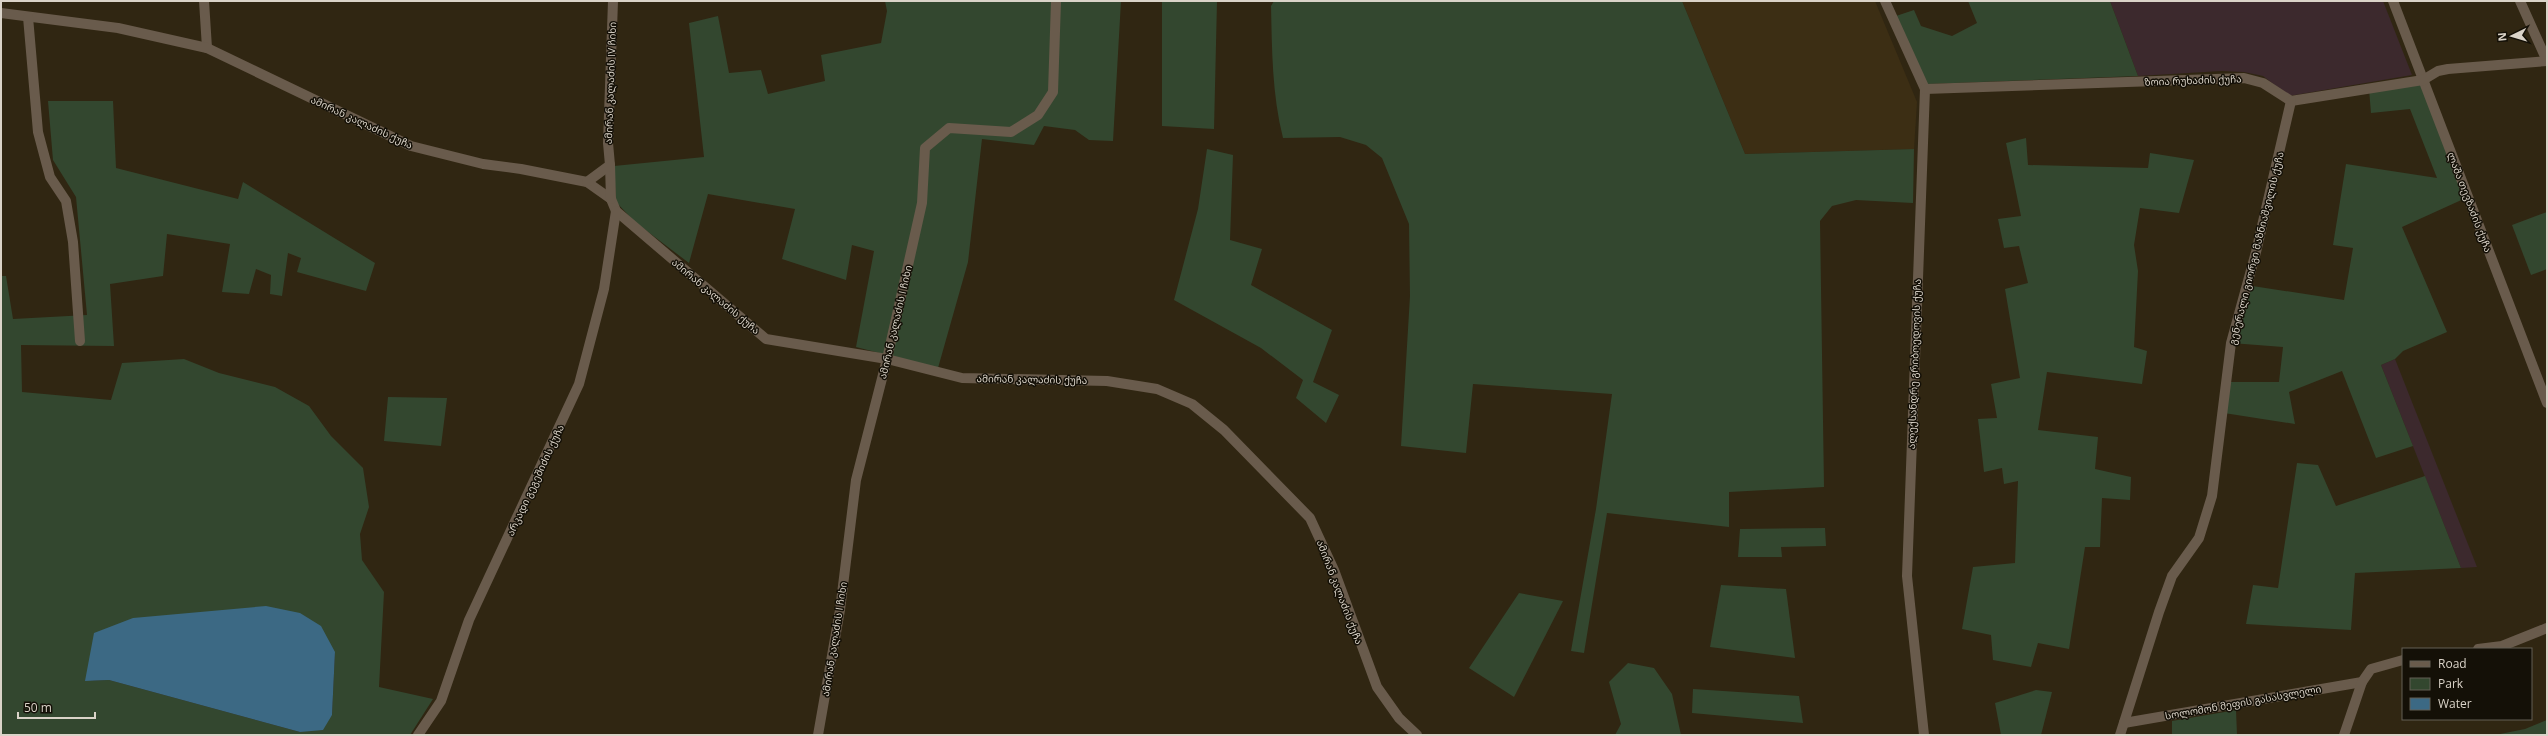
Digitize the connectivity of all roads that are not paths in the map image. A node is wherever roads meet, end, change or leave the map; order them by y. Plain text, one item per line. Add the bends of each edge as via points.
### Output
1 (204, 1) edge
2 (613, 1) edge
3 (1056, 1) edge
4 (1885, 1) edge
5 (2393, 1) edge
6 (2520, 1) edge
7 (1, 13) edge
8 (28, 16) junction
9 (207, 48) junction
10 (2547, 61) edge
11 (2423, 80) junction
12 (1925, 89) junction
13 (2291, 101) junction
14 (610, 165) junction
15 (587, 182) junction
16 (611, 199) junction
17 (616, 211) junction
18 (80, 341) dead end
19 (888, 360) junction
20 (2547, 402) edge
21 (2547, 628) edge
22 (2486, 648) edge
23 (2402, 660) edge
24 (2362, 682) junction
25 (2124, 723) junction
26 (418, 735) edge
27 (818, 735) edge
28 (1417, 735) edge
29 (1924, 735) edge
30 (2120, 735) edge
31 (2344, 735) edge

1 - 9 street
2 - 14 street, ამირან კალაძის IV ჩიხი via 608,143
3 - 19 street, ამირან კალაძის I ჩიხი via 1053,92 1038,115 1011,132 949,128 925,148 922,203
4 - 12 street, ალექსანდრე გრიბოედოვის ქუჩა
5 - 11 street, ლაშა თევზაძის ქუჩა
6 - 10 street
7 - 8 street, ამირან კალაძის ქუჩა
8 - 9 street, ამირან კალაძის ქუჩა via 118,28
8 - 18 street via 38,132 50,177 66,201 73,242
9 - 15 street, ამირან კალაძის ქუჩა via 411,146 483,164
10 - 11 street via 2448,69 2438,71
11 - 13 street
11 - 20 street, ლაშა თევზაძის ქუჩა
12 - 13 street, ზოია რუხაძის ქუჩა via 2244,78 2263,83
12 - 29 street, ალექსანდრე გრიბოედოვის ქუჩა via 1907,576
13 - 25 street, გენერალი გიორგი მაზნიაშვილის ქუჩა via 2232,343 2212,496 2199,538 2172,576
14 - 15 street
14 - 16 street, ამირან კალაძის IV ჩიხი
15 - 16 street, ამირან კალაძის ქუჩა
16 - 17 street, ამირან კალაძის ქუჩა
17 - 19 street, ამირან კალაძის ქუჩა via 766,339
17 - 26 street, არკადი გეგეშიძის ქუჩა via 604,288 579,384 469,620 441,701
19 - 27 street, ამირან კალაძის I ჩიხი via 856,480 840,610
19 - 28 street, ამირან კალაძის ქუჩა via 962,378 1107,381 1157,389 1192,404 1224,430 1310,518 1334,570 1377,687 1399,718
21 - 22 street via 2502,646
23 - 24 street via 2371,669
24 - 25 street, სოლომონ მეფის გასასვლელი
24 - 31 street
25 - 30 street, გენერალი გიორგი მაზნიაშვილის ქუჩა

